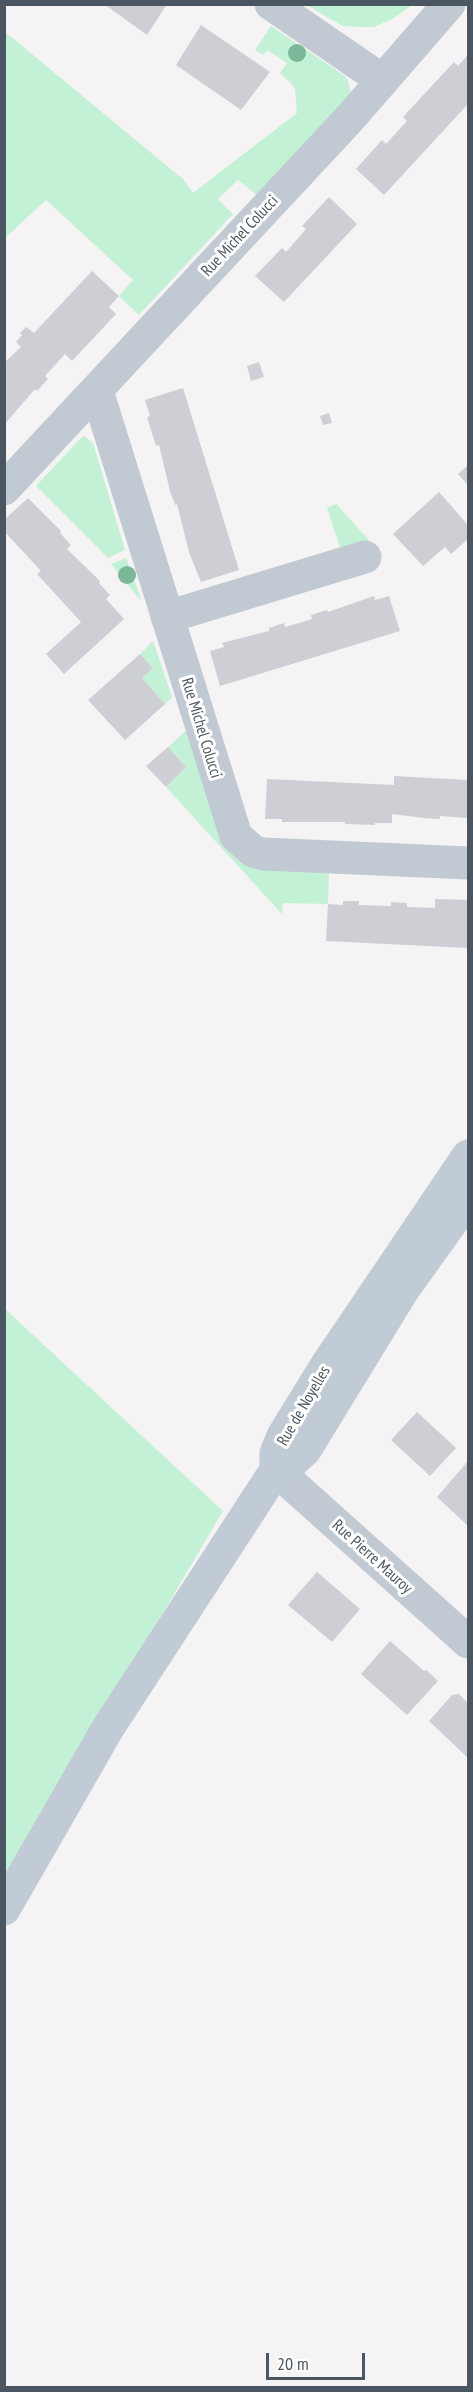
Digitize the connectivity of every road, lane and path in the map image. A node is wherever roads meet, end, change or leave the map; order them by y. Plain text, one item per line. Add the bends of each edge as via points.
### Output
1 (271, 4) edge
2 (448, 4) edge
3 (382, 80) junction
4 (97, 391) junction
5 (4, 489) edge
6 (365, 556) dead end
7 (167, 617) junction
8 (468, 863) edge
9 (468, 1156) edge
10 (468, 1199) edge
11 (276, 1470) junction
12 (468, 1642) edge
13 (4, 1909) edge

1 - 3 street
2 - 3 street, Rue Michel Colucci
3 - 4 street, Rue Michel Colucci
4 - 5 street, Rue Michel Colucci
4 - 7 street, Rue Michel Colucci
6 - 7 street
7 - 8 street, Rue Michel Colucci via 230,823 244,845 263,854
9 - 11 street, Rue de Noyelles via 288,1428 276,1453
10 - 11 street, Rue de Noyelles via 403,1290 305,1450
11 - 12 street, Rue Pierre Mauroy
11 - 13 street via 108,1728

